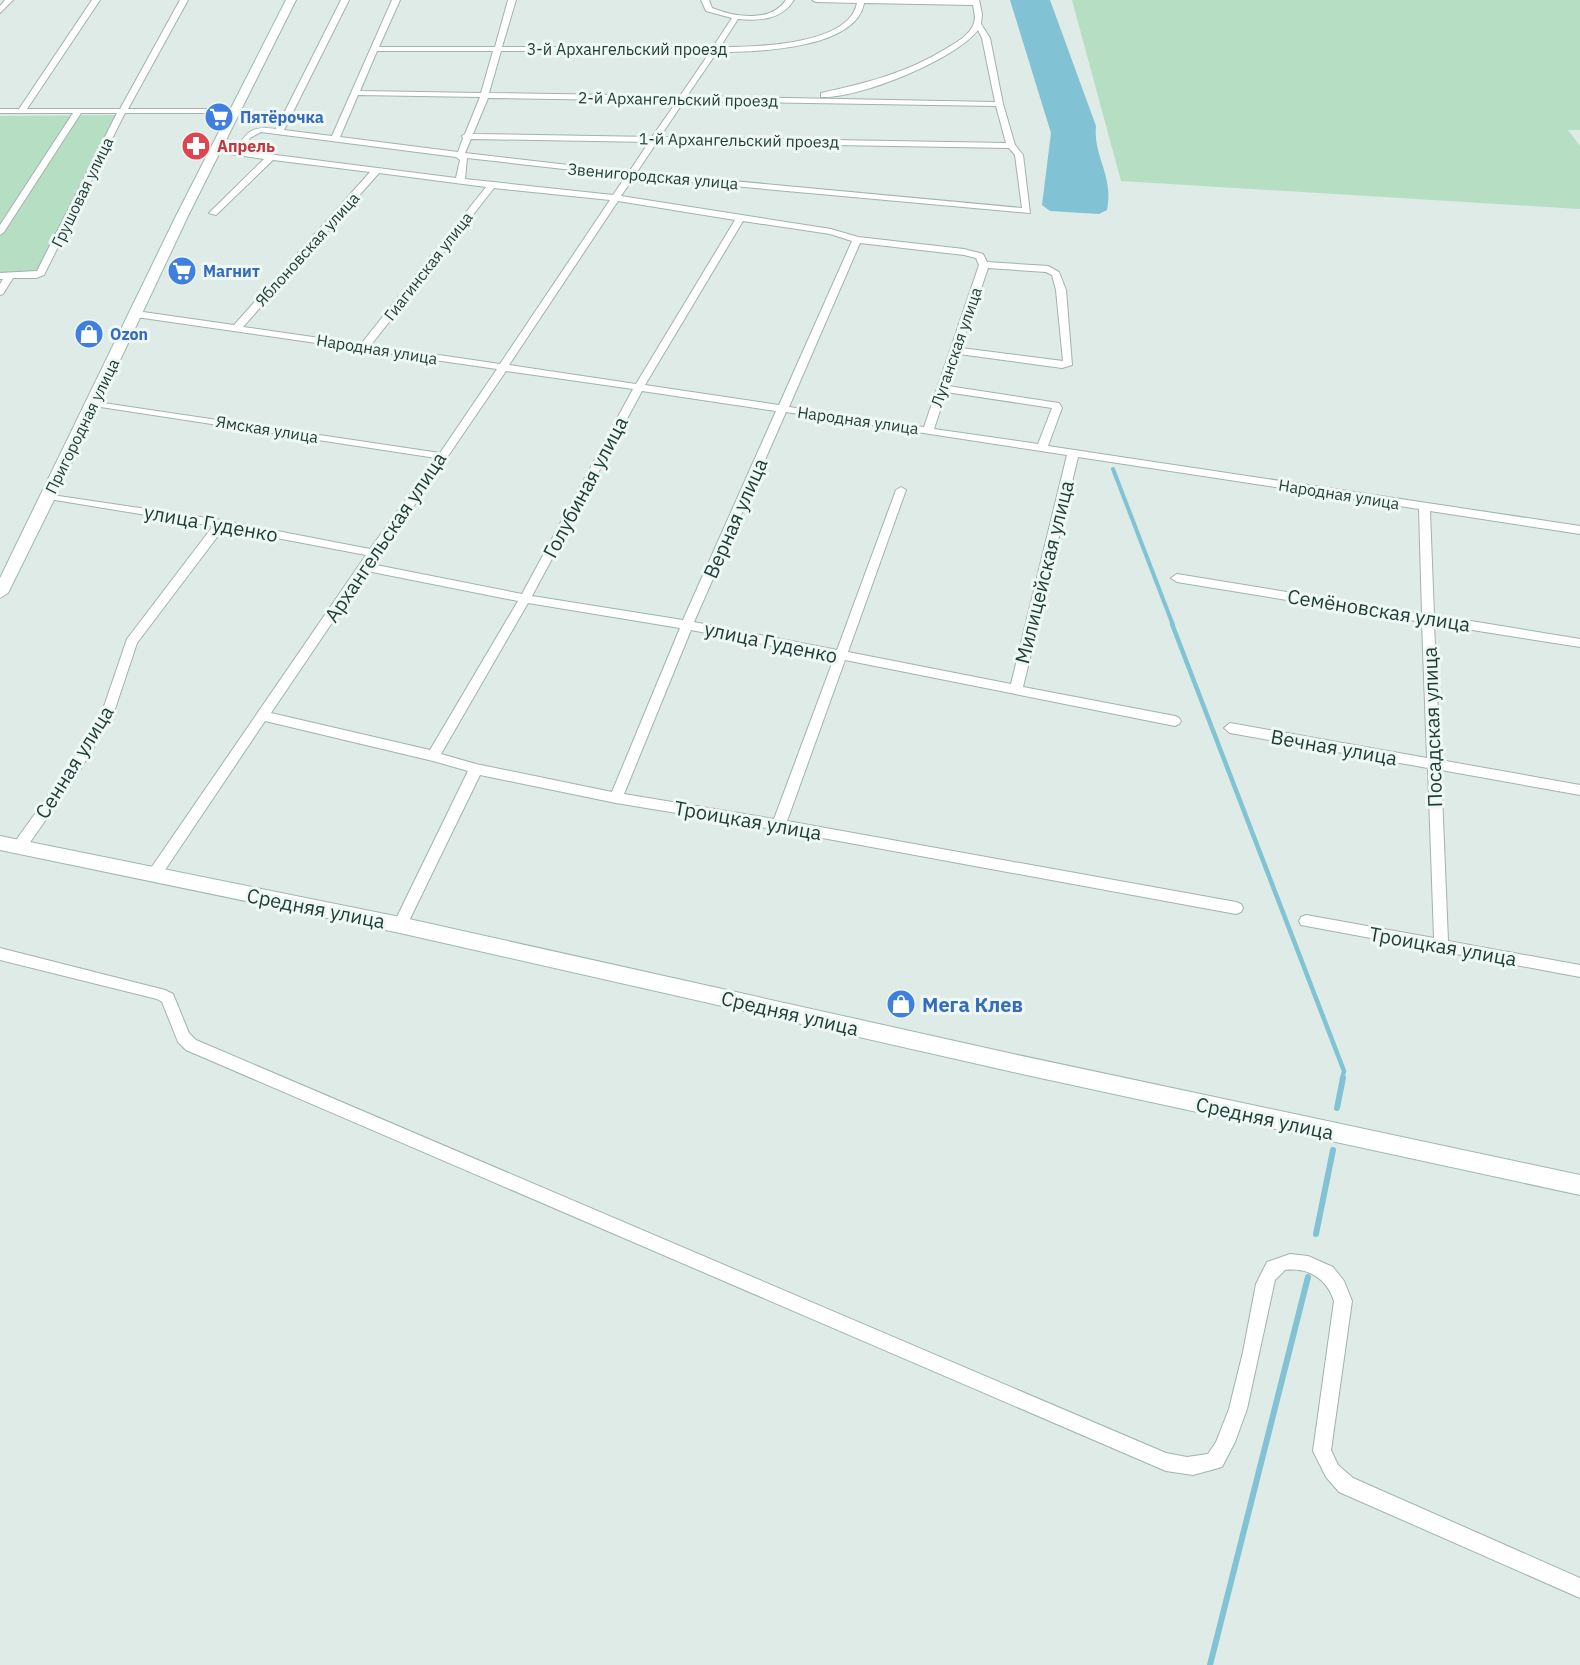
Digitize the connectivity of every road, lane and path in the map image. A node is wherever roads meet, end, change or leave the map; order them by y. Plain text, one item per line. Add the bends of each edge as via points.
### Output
1 (9, 0) edge
2 (96, 0) edge
3 (184, 0) edge
4 (291, 0) edge
5 (345, 0) edge
6 (396, 0) edge
7 (512, 0) edge
8 (705, 0) edge
9 (790, 0) edge
10 (816, 0) edge
11 (861, 0) edge
12 (976, 2) edge
13 (0, 11) edge
14 (735, 19) junction
15 (978, 25) junction
16 (715, 48) junction
17 (375, 49) junction
18 (497, 49) junction
19 (357, 93) junction
20 (484, 97) junction
21 (680, 99) junction
22 (796, 100) junction
23 (999, 104) junction
24 (3, 111) edge
25 (21, 111) junction
26 (235, 111) junction
27 (78, 112) junction
28 (122, 112) junction
29 (0, 120) edge
30 (279, 131) junction
31 (466, 136) junction
32 (653, 139) junction
33 (335, 140) junction
34 (1011, 146) junction
35 (216, 150) junction
36 (238, 152) junction
37 (272, 156) junction
38 (460, 156) junction
39 (376, 171) junction
40 (632, 173) junction
41 (460, 181) junction
42 (492, 185) junction
43 (615, 198) junction
44 (213, 213) dead end
45 (740, 219) junction
46 (0, 232) edge
47 (857, 240) junction
48 (984, 265) junction
49 (5, 277) edge
50 (0, 292) edge
51 (136, 314) junction
52 (238, 327) junction
53 (364, 347) junction
54 (954, 350) junction
55 (502, 369) junction
56 (639, 387) junction
57 (941, 388) junction
58 (94, 403) junction
59 (783, 409) junction
60 (928, 430) junction
61 (1042, 448) junction
62 (1073, 454) junction
63 (441, 456) junction
64 (901, 490) dead end
65 (49, 496) junction
66 (1424, 507) junction
67 (221, 524) junction
68 (1580, 530) edge
69 (373, 553) junction
70 (365, 567) junction
71 (1178, 579) dead end
72 (0, 593) edge
73 (525, 599) junction
74 (1428, 618) junction
75 (687, 625) junction
76 (1580, 643) edge
77 (841, 656) junction
78 (1016, 689) junction
79 (263, 716) junction
80 (1175, 721) dead end
81 (1230, 728) dead end
82 (433, 756) junction
83 (1433, 765) junction
84 (476, 769) junction
85 (1580, 790) edge
86 (616, 798) junction
87 (779, 825) junction
88 (9, 845) edge
89 (154, 875) junction
90 (1236, 908) dead end
91 (1306, 921) dead end
92 (400, 925) junction
93 (1441, 946) junction
94 (0, 954) edge
95 (1580, 971) edge
96 (1580, 1185) edge
97 (1580, 1588) edge

1 - 13 street
2 - 25 street
3 - 28 street, Грушовая улица
4 - 26 street, Пригородная улица
5 - 30 street
6 - 17 street
7 - 18 street
8 - 14 street via 709,9
9 - 14 street via 778,12
10 - 11 street
11 - 12 street
11 - 16 street, 3-й Архангельский проезд via 860,8 842,28 810,41
12 - 15 street
14 - 16 street
15 - 22 street via 966,39 900,77
15 - 23 street via 986,38
16 - 18 street, 3-й Архангельский проезд
16 - 21 street
17 - 18 street, 3-й Архангельский проезд
17 - 19 street
18 - 20 street
19 - 20 street, 2-й Архангельский проезд
19 - 33 street
20 - 21 street, 2-й Архангельский проезд
20 - 31 street
21 - 22 street, 2-й Архангельский проезд
21 - 32 street
22 - 23 street, 2-й Архангельский проезд
23 - 34 street
24 - 25 street
24 - 29 street
25 - 27 street
26 - 28 street
26 - 35 street, Пригородная улица
27 - 28 street
27 - 46 street
28 - 49 street, Грушовая улица via 41,273
30 - 33 street, Звенигородская улица
30 - 36 street, Звенигородская улица via 260,129 247,137
31 - 32 street, 1-й Архангельский проезд
31 - 38 street
32 - 34 street, 1-й Архангельский проезд
32 - 40 street
33 - 38 street, Звенигородская улица
34 - 40 street, Звенигородская улица via 1019,156 1027,211
35 - 36 street, Звенигородская улица
35 - 51 street, Пригородная улица
36 - 37 street, Звенигородская улица
37 - 39 street, Звенигородская улица
37 - 44 street
38 - 40 street, Звенигородская улица
38 - 41 street via 464,160
39 - 41 street, Звенигородская улица
39 - 52 street, Яблоновская улица
40 - 43 street, Архангельская улица
41 - 42 street, Звенигородская улица
42 - 43 street, Звенигородская улица
42 - 53 street, Гиагинская улица
43 - 45 street, Звенигородская улица
43 - 55 street, Архангельская улица
45 - 47 street, Звенигородская улица via 831,232
45 - 56 street, Голубиная улица
47 - 48 street, Звенигородская улица via 964,252 980,256
47 - 59 street, Верная улица
48 - 54 street, Луганская улица
48 - 54 street via 1048,269 1056,274 1068,363
49 - 50 street
51 - 52 street, Народная улица
51 - 58 street, Пригородная улица
52 - 53 street, Народная улица
53 - 55 street, Народная улица
54 - 57 street, Луганская улица
55 - 56 street, Народная улица
55 - 63 street, Архангельская улица
56 - 59 street, Народная улица
56 - 73 street, Голубиная улица
57 - 60 street, Луганская улица
57 - 61 street via 1050,403 1057,408
58 - 63 street, Ямская улица
58 - 65 street, Пригородная улица
59 - 60 street, Народная улица
59 - 75 street, Верная улица
60 - 61 street, Народная улица
61 - 62 street, Народная улица
62 - 66 street, Народная улица
62 - 78 street, Милицейская улица
63 - 69 street, Архангельская улица
64 - 77 street
65 - 67 street, улица Гуденко
65 - 72 street, Пригородная улица
66 - 68 street, Народная улица
66 - 74 street, Посадская улица
67 - 69 street, улица Гуденко
67 - 88 street, Сенная улица via 131,642 107,715 72,772
69 - 70 street, Архангельская улица
70 - 73 street, улица Гуденко
70 - 79 street, Архангельская улица
71 - 74 street, Семёновская улица
73 - 75 street, улица Гуденко
73 - 82 street, Голубиная улица
74 - 76 street, Семёновская улица
74 - 83 street, Посадская улица
75 - 77 street, улица Гуденко
75 - 86 street, Верная улица
77 - 78 street, улица Гуденко
77 - 87 street
78 - 80 street, улица Гуденко
79 - 82 street, Троицкая улица
79 - 89 street, Архангельская улица
81 - 83 street, Вечная улица
82 - 84 street, Троицкая улица
83 - 85 street, Вечная улица
83 - 93 street, Посадская улица
84 - 86 street, Троицкая улица
84 - 92 street
86 - 87 street, Троицкая улица
87 - 90 street, Троицкая улица
88 - 89 street, Средняя улица
89 - 92 street, Средняя улица
91 - 93 street, Троицкая улица
92 - 96 street, Средняя улица
93 - 95 street, Троицкая улица
94 - 97 street via 160,994 168,998 183,1037 191,1046 1059,1418 1183,1467 1216,1461 1228,1443 1265,1283 1272,1269 1284,1262 1302,1262 1324,1269 1338,1283 1343,1301 1323,1428 1323,1451 1332,1471 1346,1485

